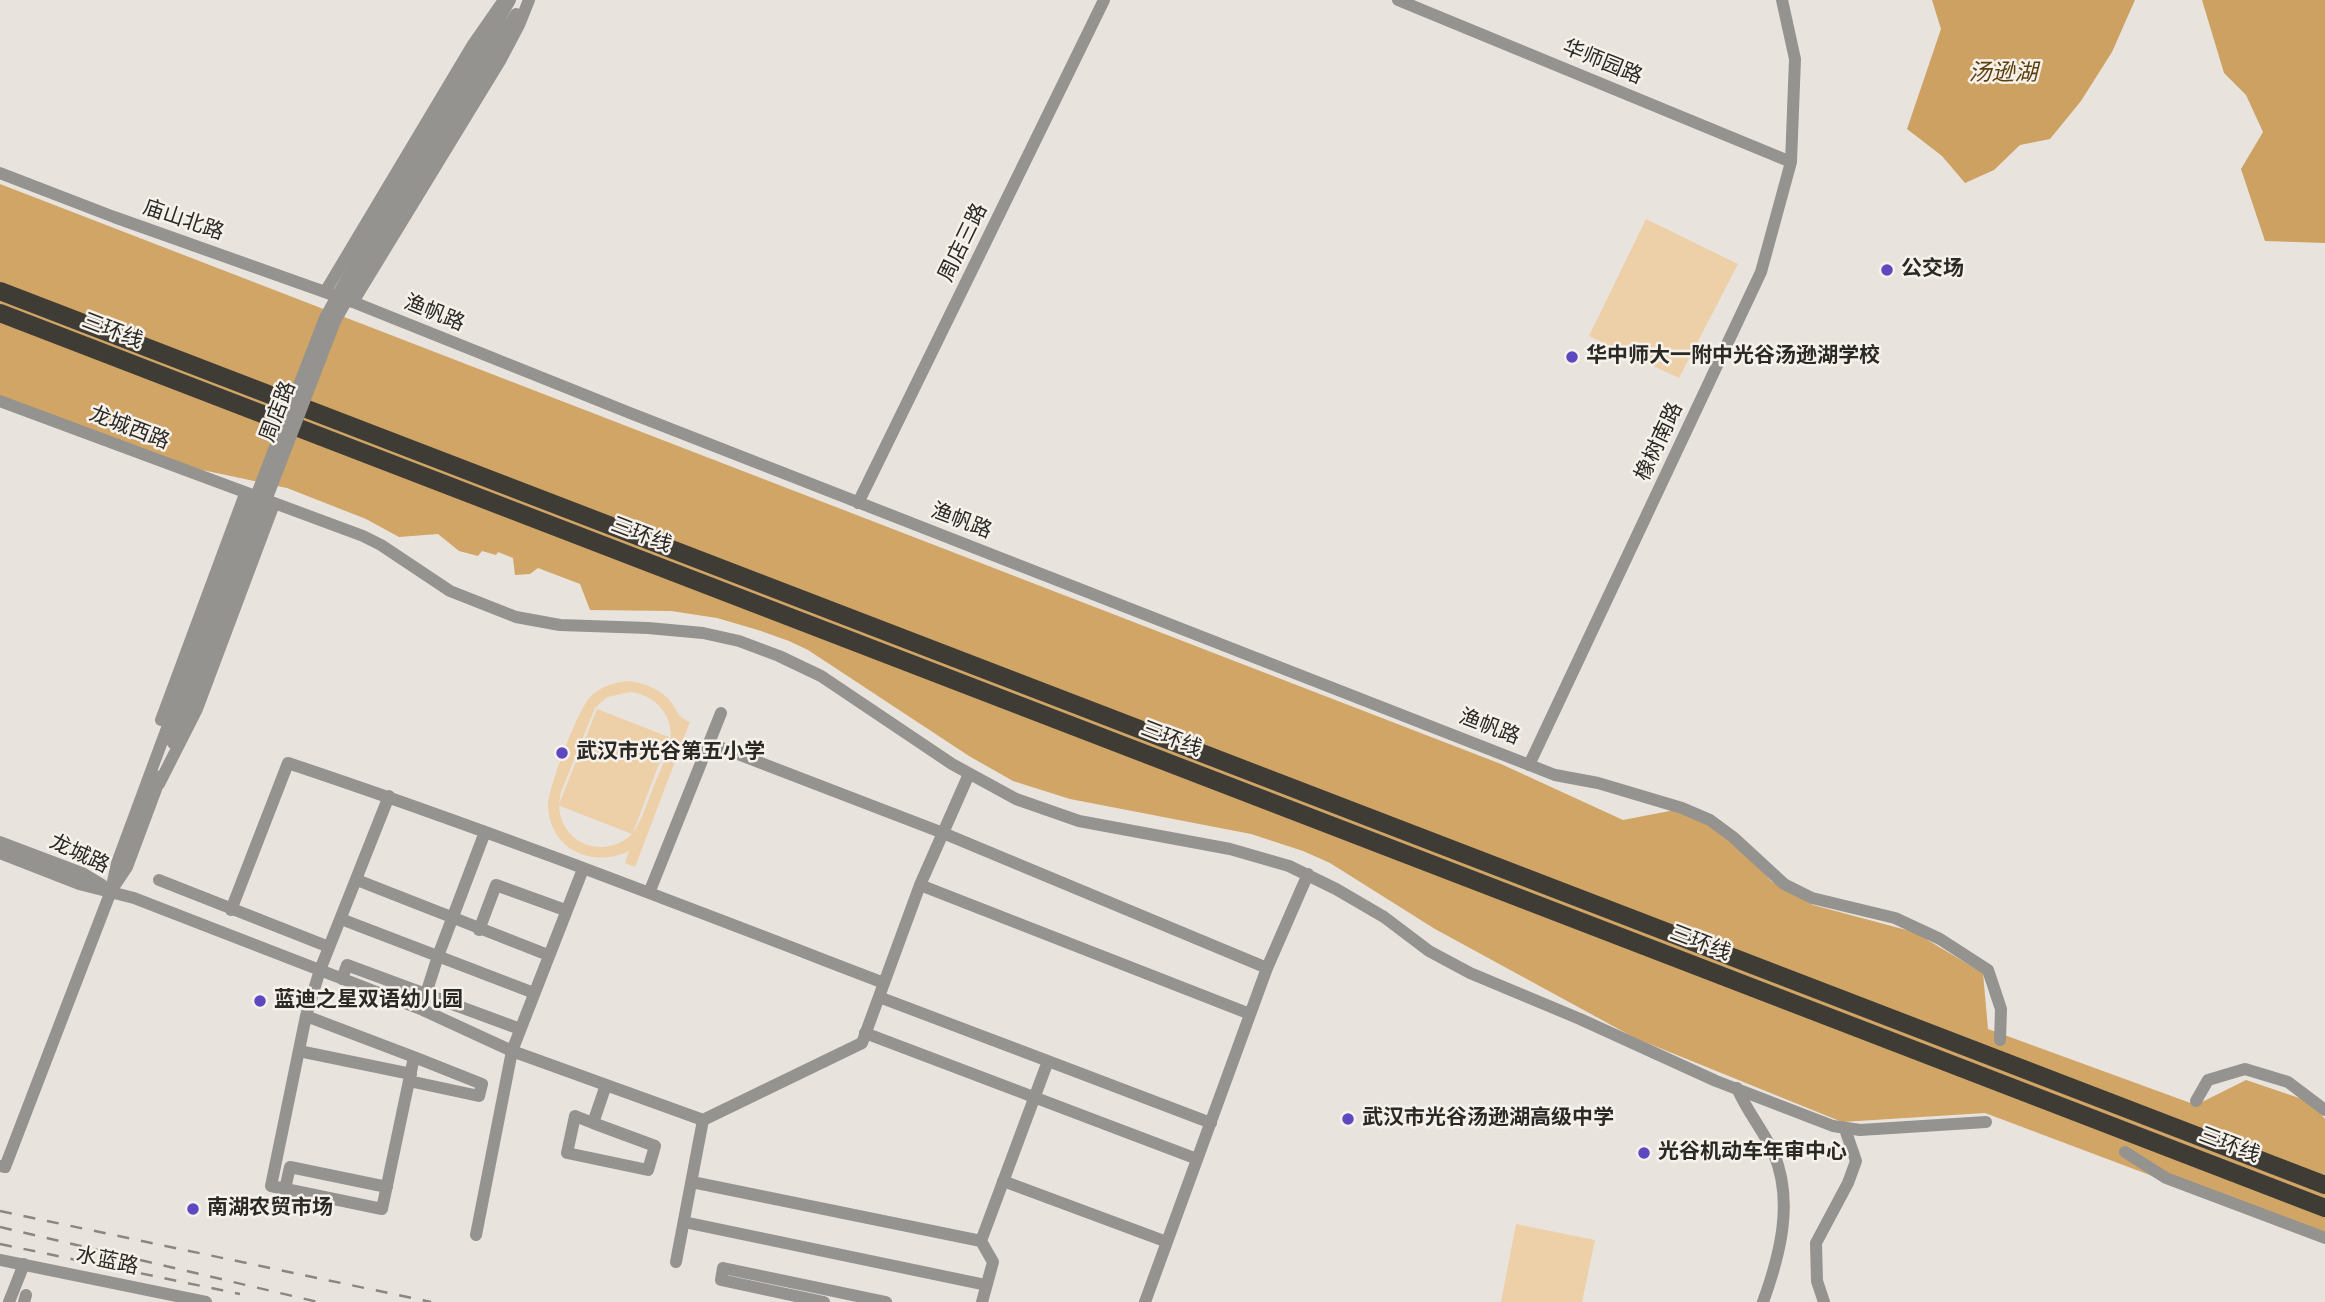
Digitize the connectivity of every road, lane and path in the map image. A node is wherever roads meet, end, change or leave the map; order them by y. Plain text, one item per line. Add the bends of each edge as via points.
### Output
1 (504, 0) edge
2 (510, 0) edge
3 (528, 0) edge
4 (1104, 0) edge
5 (1398, 0) edge
6 (1782, 0) edge
7 (486, 53) junction
8 (1791, 162) junction
9 (0, 173) edge
10 (0, 292) edge
11 (325, 292) junction
12 (353, 302) junction
13 (0, 313) edge
14 (0, 401) edge
15 (245, 494) junction
16 (858, 503) junction
17 (274, 504) junction
18 (721, 713) dead end
19 (709, 743) junction
20 (1529, 765) junction
21 (969, 774) junction
22 (153, 782) junction
23 (390, 796) junction
24 (485, 832) junction
25 (943, 833) junction
26 (0, 842) edge
27 (0, 853) edge
28 (583, 869) junction
29 (1308, 874) junction
30 (159, 880) dead end
31 (356, 880) junction
32 (920, 885) junction
33 (111, 891) junction
34 (649, 892) junction
35 (232, 910) junction
36 (565, 911) junction
37 (453, 918) junction
38 (341, 919) junction
39 (479, 930) junction
40 (329, 947) junction
41 (548, 955) junction
42 (438, 956) junction
43 (1267, 968) junction
44 (320, 970) junction
45 (342, 979) junction
46 (884, 983) junction
47 (425, 993) junction
48 (534, 993) junction
49 (879, 997) junction
50 (423, 1010) junction
51 (1250, 1014) junction
52 (306, 1016) junction
53 (520, 1029) junction
54 (865, 1033) junction
55 (2000, 1040) dead end
56 (299, 1051) junction
57 (512, 1051) junction
58 (414, 1057) junction
59 (1048, 1061) junction
60 (410, 1078) junction
61 (606, 1085) junction
62 (1737, 1088) junction
63 (480, 1091) junction
64 (503, 1097) junction
65 (1035, 1097) junction
66 (2196, 1101) dead end
67 (2325, 1110) edge
68 (704, 1120) junction
69 (1211, 1122) junction
70 (1986, 1122) dead end
71 (593, 1123) junction
72 (1844, 1129) junction
73 (2125, 1152) dead end
74 (1198, 1159) junction
75 (3, 1167) edge
76 (1003, 1181) junction
77 (692, 1182) junction
78 (2325, 1185) edge
79 (387, 1188) junction
80 (285, 1189) junction
81 (2325, 1208) edge
82 (684, 1222) junction
83 (476, 1235) dead end
84 (2325, 1238) edge
85 (981, 1241) junction
86 (1167, 1242) junction
87 (0, 1260) edge
88 (676, 1262) dead end
89 (23, 1264) junction
90 (986, 1285) junction
91 (865, 1300) edge
92 (9, 1302) edge
93 (206, 1302) edge
94 (824, 1302) edge
95 (886, 1302) edge
96 (982, 1302) edge
97 (1145, 1302) edge
98 (1763, 1302) edge
99 (1825, 1302) edge

1 - 11 street
2 - 7 street, 周店路
3 - 7 street, 周店路
3 - 12 street via 500,61
4 - 16 street, 周店三路
5 - 8 street, 华师园路
6 - 8 street, 橡树南路 via 1795,59
7 - 22 street, 周店路, bridge via 335,321
8 - 20 street, 橡树南路 via 1761,272
9 - 11 street, 庙山北路
10 - 78 highway, 三环线
11 - 12 street, 庙山北路
12 - 16 street, 渔帆路
13 - 81 highway, 三环线
14 - 15 street, 龙城西路
15 - 17 street, 龙城西路
15 - 22 street via 168,699
16 - 20 street, 渔帆路
17 - 21 street, 龙城西路 via 363,536 450,591 516,617 560,625 695,632 760,648 821,676
17 - 22 street via 197,709
18 - 19 street
19 - 25 street
19 - 34 street
20 - 55 street, 渔帆路 via 1710,820 1784,884 1812,898 1895,918 1958,950 1988,970 2001,1009
21 - 25 street
21 - 29 street, 龙城西路 via 1061,816 1230,849
22 - 33 street, 周店路
23 - 24 street
23 - 31 street
23 - 35 street via 288,763
24 - 28 street
24 - 37 street
25 - 32 street
25 - 43 street
26 - 33 street, 龙城路 via 82,873
27 - 33 street, 龙城路 via 79,884
28 - 34 street
28 - 36 street
29 - 43 street
29 - 62 street, 龙城西路 via 1470,973
30 - 35 street
31 - 37 street
31 - 38 street
32 - 46 street
32 - 51 street
33 - 44 street
33 - 75 street, 周店路
34 - 46 street
35 - 40 street
36 - 39 street via 496,885
36 - 41 street
37 - 39 street
37 - 42 street
38 - 40 street
38 - 42 street
39 - 41 street
40 - 44 street
41 - 48 street
42 - 47 street
42 - 48 street
43 - 51 street
44 - 45 street
44 - 52 street
45 - 47 street via 347,965
45 - 50 street
46 - 49 street
47 - 50 street
47 - 53 street
48 - 53 street
49 - 54 street
49 - 59 street
50 - 57 street
51 - 69 street
52 - 56 street
52 - 58 street
53 - 57 street
54 - 65 street
54 - 68 street via 862,1043
56 - 60 street
56 - 80 street via 271,1186
57 - 61 street
57 - 64 street
58 - 60 street
58 - 63 street via 482,1084
59 - 65 street
59 - 69 street
60 - 63 street via 479,1096
60 - 79 street
61 - 68 street
61 - 71 street
62 - 72 street, 龙城西路
62 - 98 street via 1773,1153 1785,1194 1785,1219
63 - 64 street
64 - 83 street
65 - 74 street
65 - 76 street
66 - 67 street via 2207,1080 2245,1069 2288,1082
68 - 77 street
69 - 74 street
70 - 72 street
71 - 71 street via 655,1146 649,1171 567,1153 576,1115
72 - 99 street via 1856,1161 1816,1243 1817,1281
73 - 84 street via 2165,1178
74 - 86 street
76 - 85 street
76 - 86 street
77 - 82 street
77 - 85 street
79 - 80 street via 382,1209
79 - 80 street via 290,1167
82 - 88 street
82 - 90 street
85 - 90 street via 993,1262
86 - 97 street
87 - 89 street, 水蓝路
89 - 92 street
89 - 93 street, 水蓝路
90 - 96 street
91 - 94 street via 723,1268 721,1280
91 - 95 street

